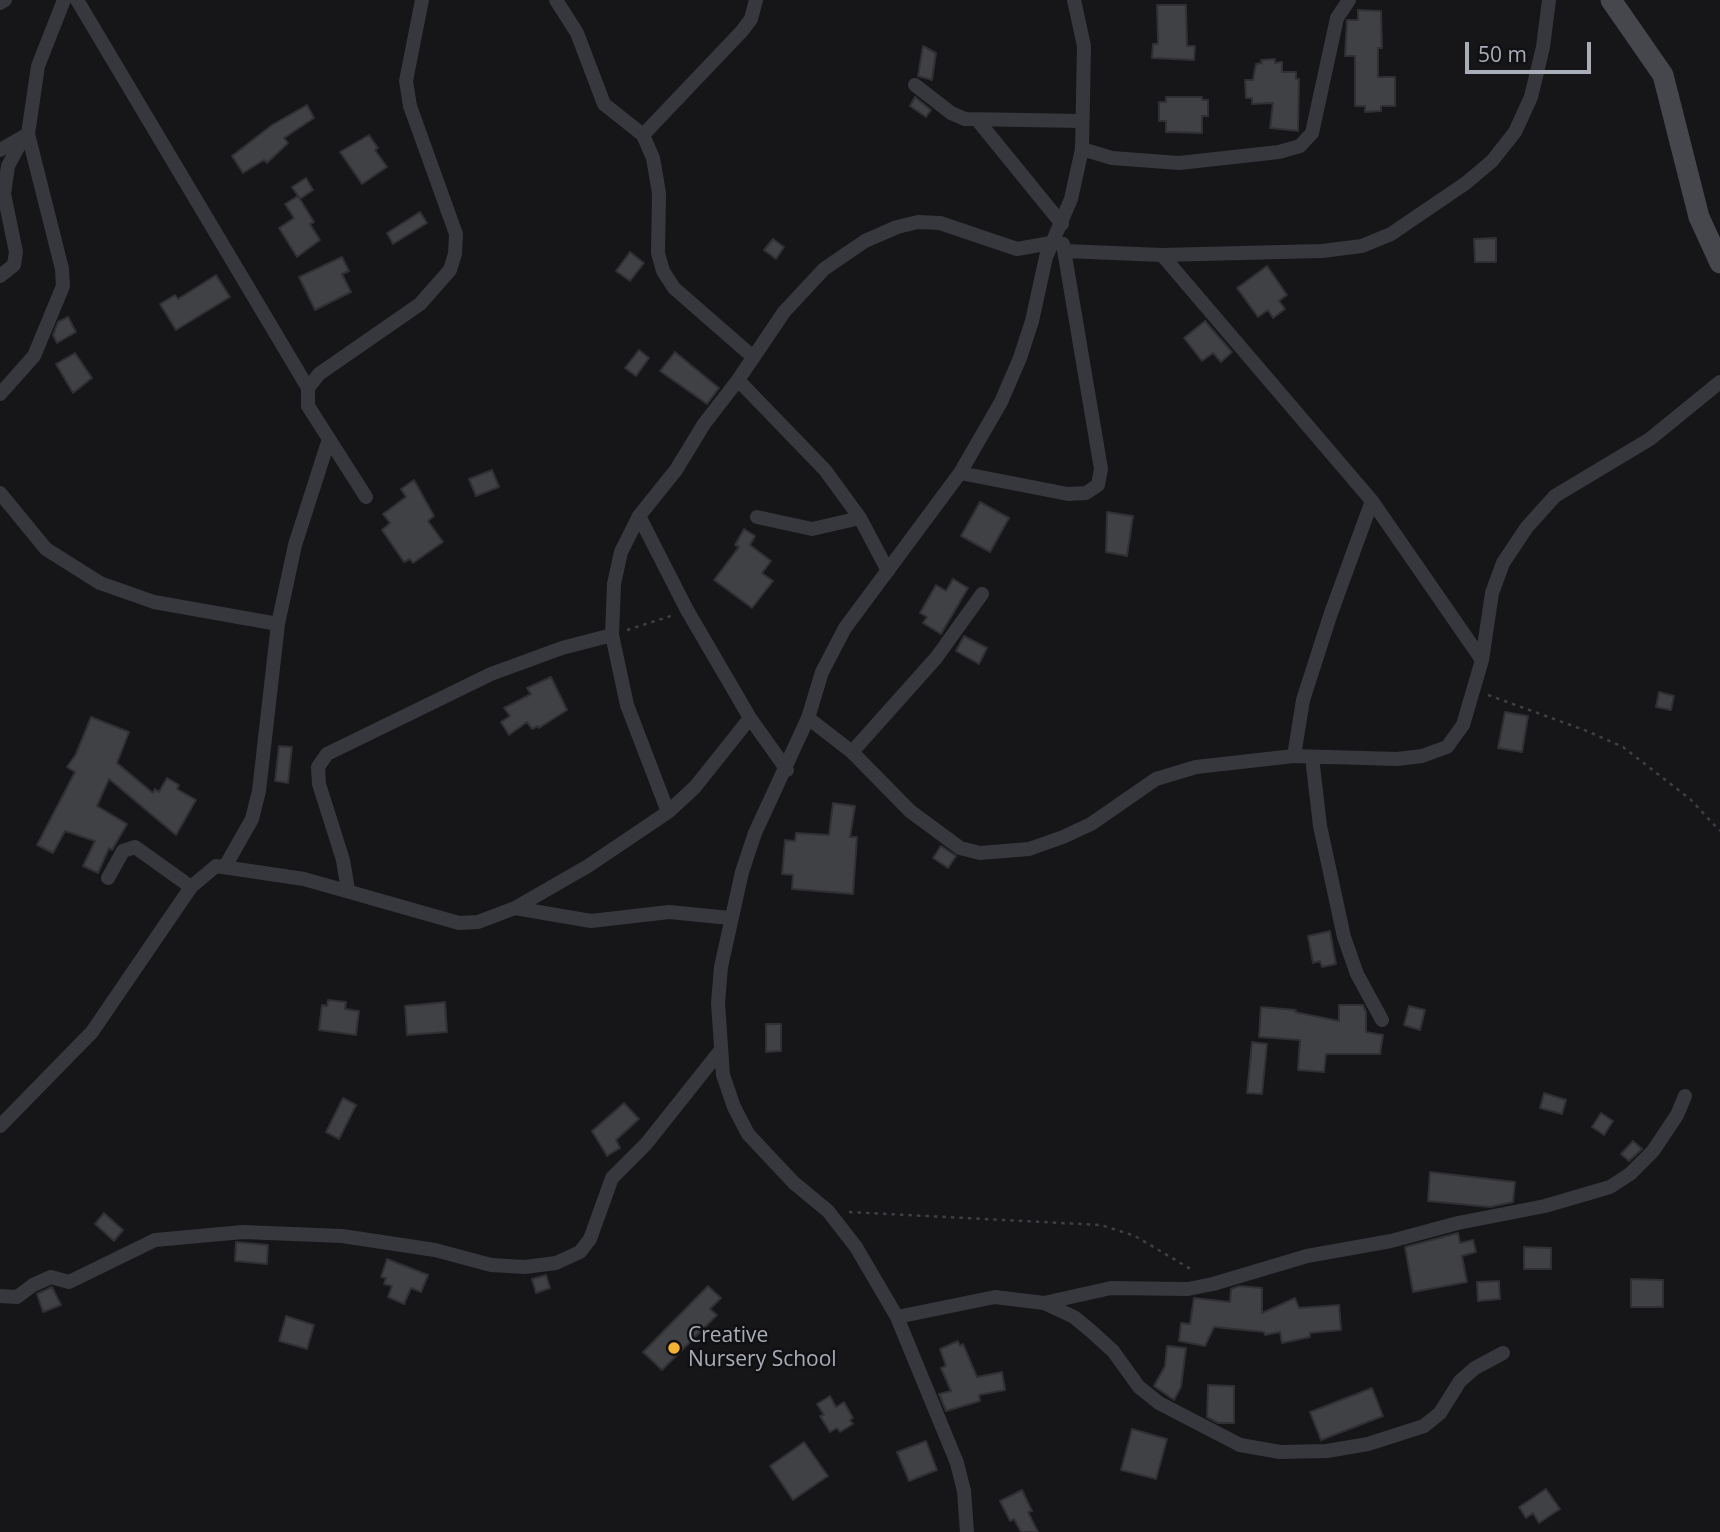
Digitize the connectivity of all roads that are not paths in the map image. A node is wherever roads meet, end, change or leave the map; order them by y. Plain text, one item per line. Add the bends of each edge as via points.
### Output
1 (5, 0) edge
2 (64, 0) edge
3 (77, 0) edge
4 (422, 0) edge
5 (556, 0) edge
6 (756, 0) edge
7 (1074, 0) edge
8 (1349, 0) edge
9 (1549, 0) edge
10 (1611, 0) edge
11 (0, 3) edge
12 (915, 85) dead end
13 (1082, 121) junction
14 (979, 122) junction
15 (643, 135) junction
16 (25, 136) junction
17 (1082, 149) junction
18 (0, 150) edge
19 (1061, 227) junction
20 (1051, 243) junction
21 (1065, 251) junction
22 (1162, 255) junction
23 (1720, 263) edge
24 (0, 276) edge
25 (753, 357) junction
26 (738, 380) junction
27 (1720, 382) edge
28 (308, 388) junction
29 (0, 394) edge
30 (328, 439) junction
31 (960, 473) junction
32 (0, 493) edge
33 (366, 497) dead end
34 (1372, 501) junction
35 (639, 516) junction
36 (757, 517) dead end
37 (860, 518) junction
38 (888, 571) junction
39 (982, 594) dead end
40 (278, 624) junction
41 (612, 635) junction
42 (1482, 660) junction
43 (750, 718) junction
44 (808, 718) junction
45 (852, 752) junction
46 (1294, 756) junction
47 (1312, 757) junction
48 (787, 770) junction
49 (668, 813) junction
50 (226, 866) junction
51 (108, 878) dead end
52 (191, 887) junction
53 (348, 890) junction
54 (515, 908) junction
55 (730, 918) junction
56 (1382, 1020) dead end
57 (720, 1051) junction
58 (1685, 1096) dead end
59 (0, 1126) edge
60 (0, 1296) edge
61 (1044, 1303) junction
62 (897, 1317) junction
63 (1503, 1353) dead end
64 (967, 1532) edge

1 - 11 street
2 - 16 street via 38,66
3 - 28 street
4 - 28 street via 406,80 410,106 456,234 456,254 450,270 420,304 319,374
5 - 15 street via 578,33 604,104
6 - 15 street via 742,31
7 - 13 street via 1084,46
8 - 17 street via 1337,18 1312,132 1300,146 1179,163 1112,158
9 - 22 street via 1531,97 1515,132 1492,161 1416,219 1362,246
10 - 23 street via 1663,75 1699,217
12 - 14 street via 951,113
13 - 14 street
13 - 17 street
14 - 19 street
15 - 25 street via 653,158 659,193 658,253 663,271 674,288
16 - 18 street
16 - 24 street via 8,166 4,194 16,252 14,265
16 - 29 street via 63,286 34,356
17 - 19 street
19 - 20 street
19 - 21 street
20 - 25 street via 1017,249 940,223 897,227 865,241 824,269 784,312
20 - 31 street via 1020,358 1001,402
21 - 22 street
21 - 31 street via 1101,469 1098,485 1086,493 1068,494
22 - 34 street
25 - 26 street
26 - 35 street
26 - 37 street via 825,470
27 - 42 street via 1650,439 1555,496 1527,527 1503,562 1492,593
28 - 30 street via 307,406
30 - 33 street
30 - 40 street via 295,545
31 - 38 street
32 - 40 street via 46,549 100,583 154,602
34 - 42 street
34 - 46 street via 1303,700
35 - 41 street via 621,552 614,584
35 - 43 street
36 - 37 street via 812,529
37 - 38 street
38 - 44 street via 845,628 822,672
39 - 45 street via 936,658
40 - 50 street via 259,792 251,819
41 - 49 street via 627,705
41 - 53 street via 491,674 327,754 318,767 319,784
42 - 47 street via 1463,725 1447,747 1397,759
43 - 48 street
43 - 49 street
44 - 45 street
44 - 48 street
45 - 46 street via 910,811 960,848 980,853 1029,849 1063,837 1091,824 1156,779 1196,767
46 - 47 street
47 - 56 street via 1320,826 1345,937 1362,986
48 - 55 street via 755,833
49 - 54 street
50 - 52 street via 212,868
50 - 53 street
51 - 52 street via 123,851 135,847
52 - 59 street via 92,1032
53 - 54 street via 459,923 478,922
54 - 55 street via 591,921 669,912
55 - 57 street via 718,1003
57 - 60 street via 646,1144 612,1178 590,1239 580,1252 556,1263 491,1265 435,1250 342,1236 243,1232 155,1240 69,1282 51,1277 16,1297
57 - 62 street via 723,1075 748,1134 828,1211 856,1247
58 - 61 street via 1653,1151 1610,1187 1545,1206 1307,1256 1213,1284 1188,1289 1111,1287
61 - 62 street via 995,1297
61 - 63 street via 1091,1331 1159,1404 1240,1446 1280,1452 1368,1444 1424,1426 1440,1413 1460,1381
62 - 64 street via 957,1463

